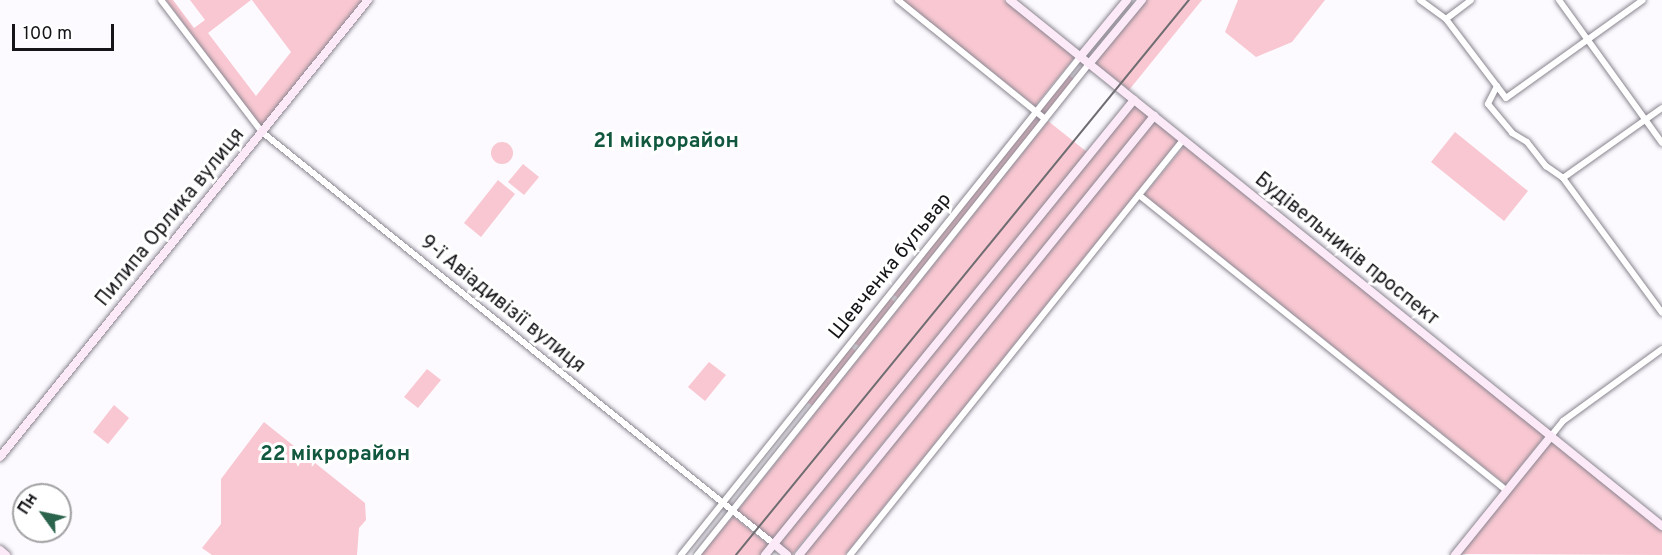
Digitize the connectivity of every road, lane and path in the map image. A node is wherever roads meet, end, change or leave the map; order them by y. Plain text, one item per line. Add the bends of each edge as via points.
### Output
1 (161, 0) edge
2 (368, 0) edge
3 (898, 0) edge
4 (1010, 0) edge
5 (1126, 0) edge
6 (1142, 0) edge
7 (1420, 0) edge
8 (1471, 0) edge
9 (1559, 0) edge
10 (1643, 0) edge
11 (1446, 19) junction
12 (1588, 40) junction
13 (1080, 57) junction
14 (1089, 64) junction
15 (1497, 86) junction
16 (1134, 100) junction
17 (1662, 108) edge
18 (1036, 111) junction
19 (1154, 116) junction
20 (1045, 119) junction
21 (1646, 120) junction
22 (262, 132) junction
23 (1183, 140) junction
24 (1662, 143) edge
25 (1563, 178) junction
26 (1139, 195) junction
27 (1662, 314) edge
28 (1662, 350) edge
29 (804, 402) junction
30 (813, 410) junction
31 (1551, 436) junction
32 (0, 457) edge
33 (1507, 491) junction
34 (723, 503) junction
35 (732, 511) junction
36 (1662, 526) edge
37 (774, 544) junction
38 (0, 550) edge
39 (6, 555) edge
40 (681, 555) edge
41 (697, 555) edge
42 (765, 555) edge
43 (787, 555) edge
44 (799, 555) edge
45 (850, 555) edge
46 (1455, 555) edge

1 - 22 street, 9-ї Авіадивізії вулиця
2 - 22 main road, Пилипа Орлика вулиця
3 - 18 street
4 - 13 main road, Будівельників проспект
5 - 13 main road, Шевченка бульвар
6 - 14 main road, Шевченка бульвар
7 - 11 street
8 - 11 street
9 - 12 street
10 - 12 street
11 - 15 street
12 - 15 street via 1506,98
12 - 21 street
13 - 14 main road, Будівельників проспект
13 - 18 street, Шевченка бульвар
14 - 16 main road, Будівельників проспект
14 - 20 street, Шевченка бульвар
15 - 25 street via 1488,104 1512,133 1527,142 1546,166
16 - 19 main road, Будівельників проспект
16 - 37 main road
17 - 21 street
18 - 20 street
18 - 29 street, Шевченка бульвар
19 - 23 main road, Будівельників проспект
19 - 44 main road
20 - 30 street, Шевченка бульвар
21 - 24 street
21 - 25 street
22 - 32 main road, Пилипа Орлика вулиця
22 - 34 street, 9-ї Авіадивізії вулиця
23 - 26 street
23 - 31 main road, Будівельників проспект
25 - 27 street
26 - 33 street
26 - 45 street
28 - 31 street via 1563,421
29 - 30 street
29 - 34 street, Шевченка бульвар
30 - 35 street, Шевченка бульвар
31 - 33 main road
31 - 36 main road, Будівельників проспект
33 - 46 main road
34 - 35 street, 9-ї Авіадивізії вулиця
34 - 40 street, Шевченка бульвар
35 - 37 street, 9-ї Авіадивізії вулиця
35 - 41 street, Шевченка бульвар
37 - 42 main road
37 - 43 main road
38 - 39 main road

